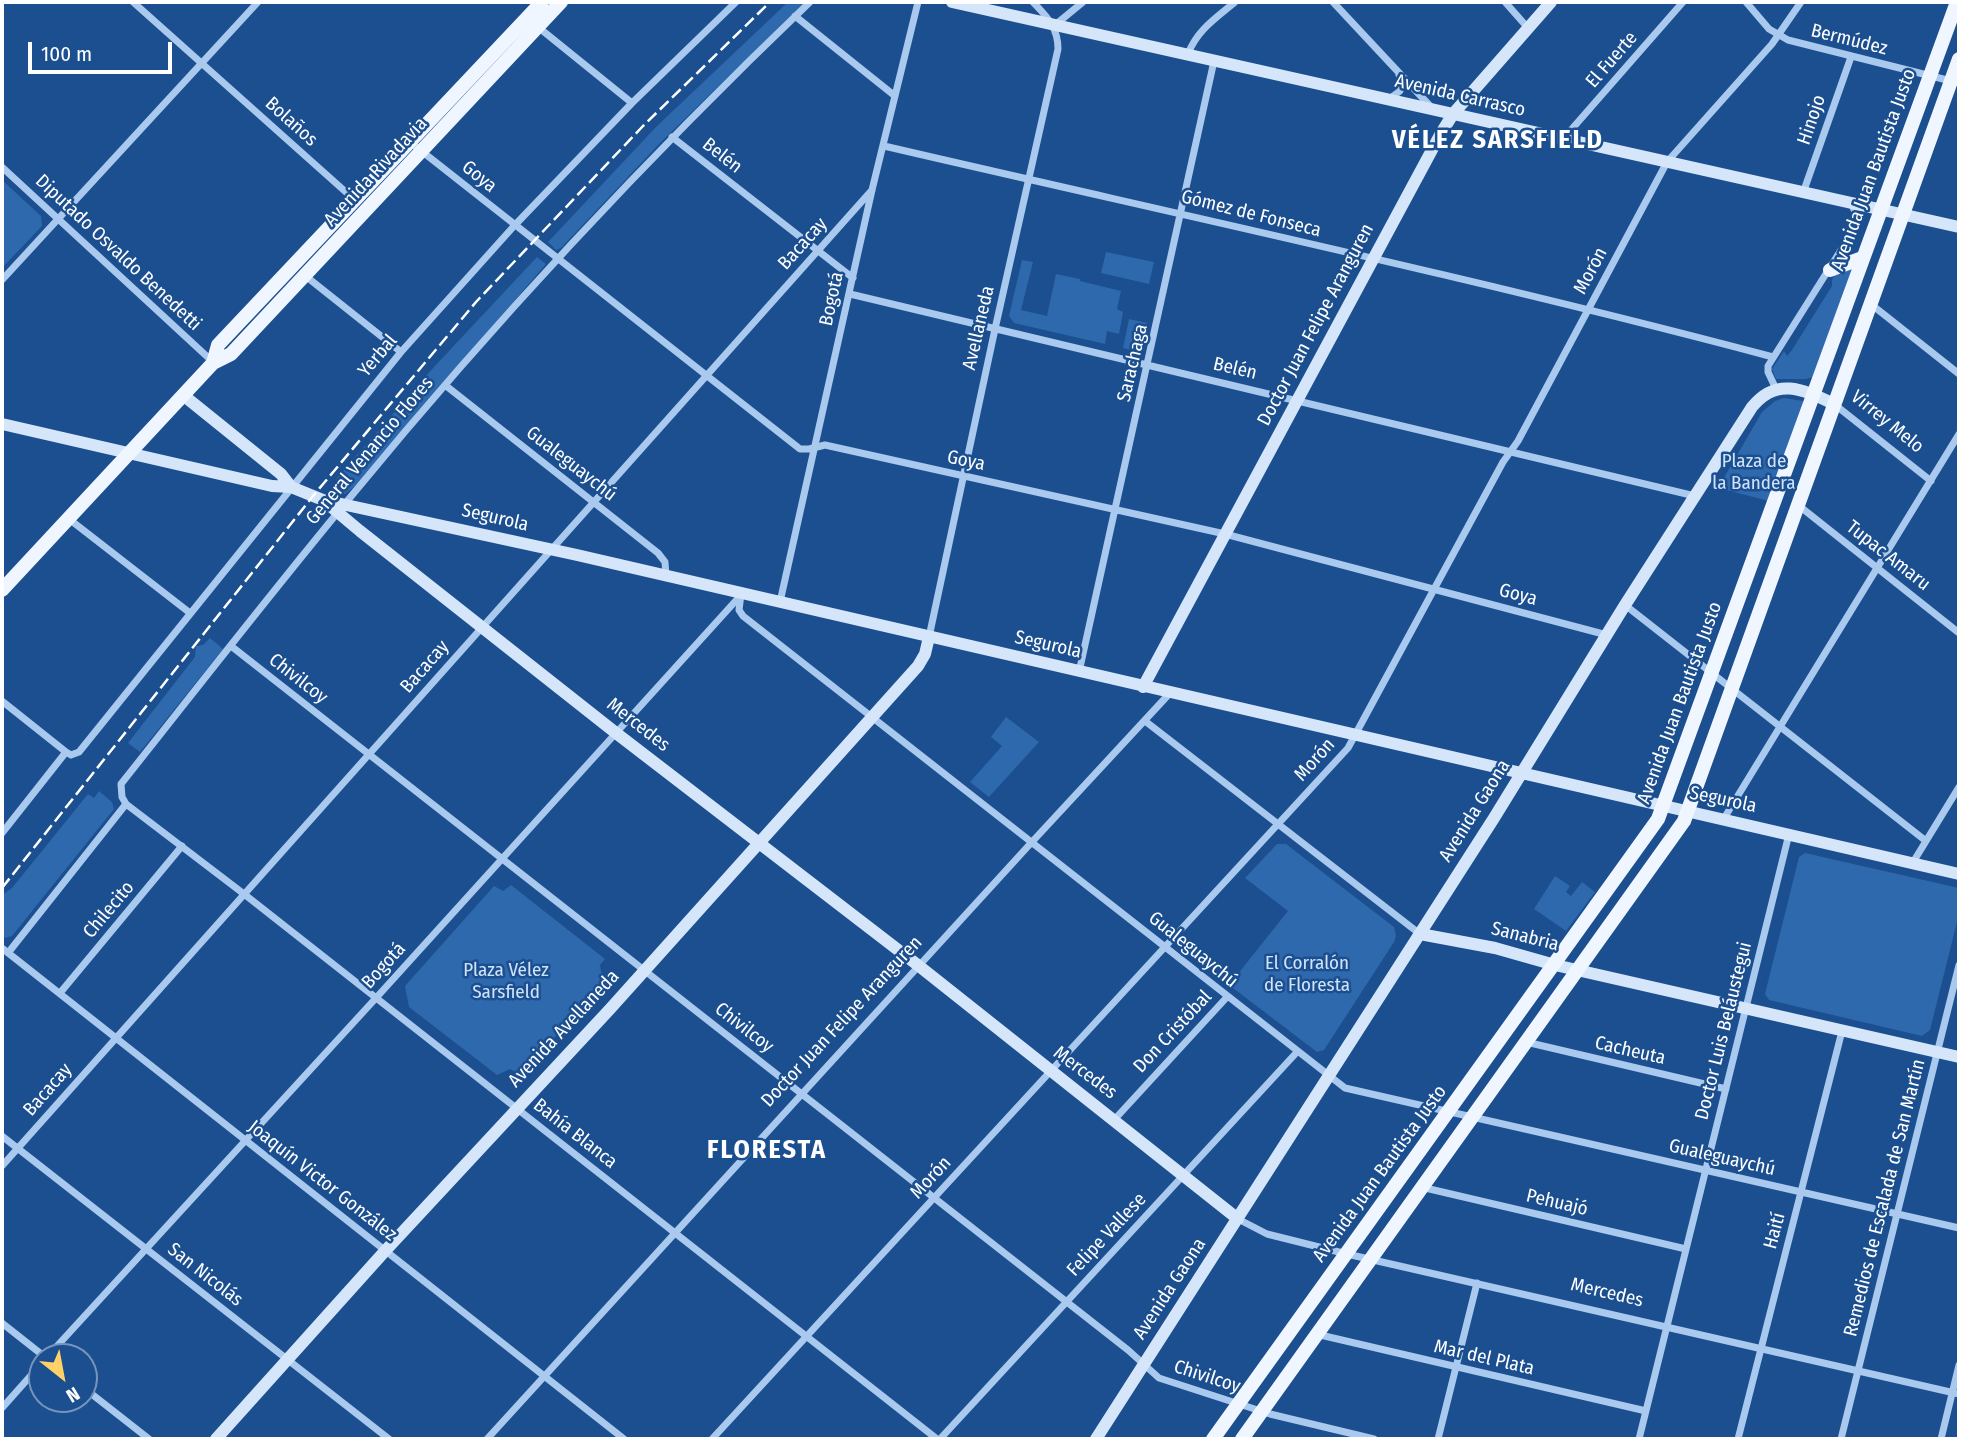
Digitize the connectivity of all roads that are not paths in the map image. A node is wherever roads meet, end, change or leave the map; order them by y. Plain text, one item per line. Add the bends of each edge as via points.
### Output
1 (133, 2) edge
2 (258, 2) edge
3 (542, 2) edge
4 (561, 2) edge
5 (736, 2) edge
6 (810, 2) edge
7 (918, 2) edge
8 (952, 2) edge
9 (1033, 2) edge
10 (1083, 2) edge
11 (1235, 2) edge
12 (1333, 2) edge
13 (1504, 2) edge
14 (1550, 2) edge
15 (1683, 2) edge
16 (1746, 2) edge
17 (1801, 2) edge
18 (1957, 2) edge
19 (795, 16) junction
20 (532, 23) junction
21 (1054, 26) junction
22 (1528, 28) junction
23 (1779, 34) junction
24 (1188, 54) junction
25 (1851, 57) junction
26 (1959, 60) edge
27 (1214, 61) junction
28 (201, 63) junction
29 (1397, 72) junction
30 (1929, 76) junction
31 (1956, 82) edge
32 (895, 96) junction
33 (1386, 99) junction
34 (632, 103) junction
35 (1434, 110) junction
36 (1453, 114) junction
37 (672, 137) junction
38 (1564, 139) junction
39 (410, 142) junction
40 (884, 146) junction
41 (422, 152) junction
42 (1667, 162) junction
43 (2, 167) edge
44 (1029, 180) junction
45 (873, 190) junction
46 (1803, 193) junction
47 (355, 200) junction
48 (1852, 204) junction
49 (366, 210) junction
50 (1880, 210) junction
51 (1182, 213) junction
52 (1903, 215) junction
53 (58, 219) junction
54 (514, 226) junction
55 (1959, 228) edge
56 (818, 250) junction
57 (1862, 258) junction
58 (1374, 259) junction
59 (556, 260) junction
60 (293, 266) junction
61 (1830, 270) junction
62 (305, 276) junction
63 (853, 278) junction
64 (2, 280) edge
65 (850, 294) junction
66 (1872, 305) junction
67 (1589, 309) junction
68 (995, 328) junction
69 (401, 352) junction
70 (1773, 357) junction
71 (213, 363) junction
72 (1149, 365) junction
73 (1959, 374) edge
74 (706, 376) junction
75 (445, 385) junction
76 (1776, 389) junction
77 (183, 395) junction
78 (1813, 395) junction
79 (1297, 400) junction
80 (1834, 404) junction
81 (2, 424) edge
82 (1959, 434) edge
83 (814, 448) junction
84 (1510, 452) junction
85 (128, 453) junction
86 (262, 457) junction
87 (963, 476) junction
88 (247, 481) junction
89 (1931, 481) junction
90 (291, 487) junction
91 (1695, 496) junction
92 (593, 502) junction
93 (1797, 504) junction
94 (341, 509) junction
95 (372, 509) junction
96 (1115, 509) junction
97 (68, 519) junction
98 (360, 531) junction
99 (1225, 534) junction
100 (551, 550) junction
101 (1877, 568) junction
102 (666, 576) junction
103 (1436, 589) junction
104 (2, 590) edge
105 (741, 594) junction
106 (779, 603) junction
107 (1625, 605) junction
108 (190, 613) junction
109 (481, 627) junction
110 (1959, 633) edge
111 (1607, 635) junction
112 (929, 637) junction
113 (231, 646) junction
114 (1079, 671) junction
115 (1712, 672) junction
116 (1143, 687) junction
117 (1731, 688) junction
118 (1170, 693) junction
119 (2, 701) edge
120 (872, 718) junction
121 (1144, 721) junction
122 (1778, 726) junction
123 (616, 733) junction
124 (1356, 735) junction
125 (69, 753) junction
126 (369, 754) junction
127 (1522, 773) junction
128 (1959, 787) edge
129 (127, 804) junction
130 (1663, 807) junction
131 (1687, 812) junction
132 (1722, 820) junction
133 (1279, 824) junction
134 (2, 832) edge
135 (1789, 834) junction
136 (1926, 841) junction
137 (1031, 842) junction
138 (759, 843) junction
139 (182, 846) junction
140 (502, 857) junction
141 (1911, 864) junction
142 (1959, 874) edge
143 (244, 894) junction
144 (1420, 934) junction
145 (1166, 948) junction
146 (5, 951) edge
147 (1555, 965) junction
148 (1959, 965) edge
149 (919, 966) junction
150 (1578, 970) junction
151 (644, 971) junction
152 (60, 993) junction
153 (1227, 997) junction
154 (376, 998) junction
155 (1746, 1008) junction
156 (1842, 1031) junction
157 (115, 1038) junction
158 (1526, 1042) junction
159 (1297, 1052) junction
160 (1937, 1052) junction
161 (1959, 1057) edge
162 (1050, 1072) junction
163 (1328, 1076) junction
164 (1726, 1089) junction
165 (802, 1093) junction
166 (517, 1109) junction
167 (1449, 1111) junction
168 (1472, 1117) junction
169 (1114, 1120) junction
170 (2, 1136) edge
171 (245, 1140) junction
172 (17, 1148) junction
173 (2, 1166) edge
174 (1706, 1171) junction
175 (1184, 1176) junction
176 (1420, 1187) junction
177 (1802, 1192) junction
178 (934, 1198) junction
179 (1897, 1214) junction
180 (1238, 1219) junction
181 (1959, 1228) edge
182 (675, 1232) junction
183 (146, 1249) junction
184 (1686, 1249) junction
185 (385, 1251) junction
186 (1347, 1254) junction
187 (1370, 1258) junction
188 (1477, 1283) junction
189 (1067, 1302) junction
190 (2, 1323) edge
191 (1667, 1326) junction
192 (1315, 1334) junction
193 (805, 1336) junction
194 (28, 1343) edge
195 (59, 1343) edge
196 (1761, 1347) junction
197 (288, 1360) junction
198 (1144, 1364) junction
199 (1959, 1365) edge
200 (1455, 1367) junction
201 (1858, 1370) junction
202 (544, 1376) junction
203 (28, 1379) edge
204 (1956, 1393) edge
205 (98, 1399) edge
206 (1237, 1404) junction
207 (2, 1408) edge
208 (1260, 1411) junction
209 (1646, 1412) junction
210 (149, 1439) edge
211 (216, 1439) edge
212 (389, 1439) edge
213 (487, 1439) edge
214 (624, 1439) edge
215 (712, 1439) edge
216 (938, 1439) edge
217 (1096, 1439) edge
218 (1213, 1439) edge
219 (1242, 1439) edge
220 (1374, 1439) edge
221 (1438, 1439) edge
222 (1639, 1439) edge
223 (1738, 1439) edge
224 (1841, 1439) edge
225 (1941, 1439) edge

1 - 28 street, Bolaños
2 - 28 street
3 - 20 main road, Avenida Rivadavia
4 - 20 main road, Avenida Rivadavia
5 - 34 street, Yerbal
6 - 19 street, General Venancio Flores
7 - 32 street, Bogotá
8 - 21 street, Avenida Carrasco
9 - 21 street
10 - 21 street
11 - 24 street via 1202,30
12 - 29 street
13 - 22 street
14 - 22 street, Doctor Juan Felipe Aranguren
15 - 38 street, El Fuerte
16 - 23 street, Bermúdez
17 - 23 street, Morón
18 - 30 main road, Avenida Juan Bautista Justo
19 - 32 street
19 - 37 street, General Venancio Flores
20 - 34 street
20 - 39 main road, Avenida Rivadavia
20 - 41 main road, Avenida Rivadavia
21 - 24 street, Avenida Carrasco
21 - 44 street, Avellaneda via 1058,49
22 - 36 street, Doctor Juan Felipe Aranguren
23 - 25 street, Bermúdez
23 - 42 street, Morón
24 - 27 street, Avenida Carrasco
25 - 30 street, Bermúdez
25 - 46 street, Hinojo
26 - 31 main road
27 - 33 street, Avenida Carrasco
27 - 51 street, Sarachaga
28 - 47 street, Bolaños
28 - 53 street
29 - 33 street via 1400,91
29 - 35 street
30 - 31 street, Bermúdez
30 - 50 main road, Avenida Juan Bautista Justo
31 - 52 main road
32 - 40 street, Bogotá
33 - 35 street, Avenida Carrasco
34 - 54 street, Yerbal
35 - 36 street, Avenida Carrasco
36 - 38 street, Avenida Carrasco
36 - 58 street, Doctor Juan Felipe Aranguren
37 - 56 street, Belén
37 - 59 street, General Venancio Flores
38 - 42 street, Avenida Carrasco
39 - 41 street, Goya
39 - 47 main road, Avenida Rivadavia
40 - 44 street, Gómez de Fonseca
40 - 45 street, Bogotá
41 - 49 main road, Avenida Rivadavia
41 - 54 street, Goya
42 - 46 street, Avenida Carrasco
42 - 67 street, Morón
43 - 53 street, Diputado Osvaldo Benedetti
44 - 51 street, Gómez de Fonseca
44 - 68 street, Avellaneda
45 - 56 street, Bacacay
45 - 63 street, Bogotá
46 - 48 street, Avenida Carrasco
47 - 49 street, Bolaños
47 - 60 main road, Avenida Rivadavia
48 - 50 street, Avenida Carrasco
48 - 61 street via 1856,226
49 - 62 main road, Avenida Rivadavia
50 - 52 street, Avenida Carrasco
50 - 57 main road, Avenida Juan Bautista Justo
51 - 58 street, Gómez de Fonseca
51 - 72 street, Sarachaga
52 - 55 street, Avenida Carrasco
52 - 66 main road
53 - 64 street
53 - 71 street, Diputado Osvaldo Benedetti
54 - 59 street, Goya
54 - 69 street, Yerbal
56 - 63 street, Belén
56 - 74 street, Bacacay
57 - 61 main road
57 - 78 main road, Avenida Juan Bautista Justo
58 - 67 street, Gómez de Fonseca
58 - 79 street, Doctor Juan Felipe Aranguren
59 - 74 street, Goya
59 - 75 street, General Venancio Flores
60 - 62 street
60 - 71 main road, Avenida Rivadavia via 218,345
61 - 70 street
62 - 69 street
62 - 71 main road, Avenida Rivadavia via 231,354
63 - 65 street, Bogotá
65 - 68 street, Belén
65 - 83 street, Bogotá
66 - 73 street
66 - 80 main road
67 - 70 street, Gómez de Fonseca
67 - 84 street, Morón
68 - 72 street, Belén
68 - 87 street, Avellaneda
69 - 90 street, Yerbal
70 - 76 street via 1768,372
71 - 77 main road, Avenida Rivadavia
72 - 79 street, Belén
72 - 96 street, Sarachaga
74 - 83 street, Goya via 794,445 803,450
74 - 92 street, Bacacay
75 - 92 street, Gualeguaychú
75 - 94 street, General Venancio Flores
76 - 78 street, Virrey Melo via 1794,388
76 - 91 street, Avenida Gaona via 1755,404
77 - 85 main road, Avenida Rivadavia
77 - 86 street
78 - 80 street, Virrey Melo
78 - 115 main road, Avenida Juan Bautista Justo
79 - 84 street, Belén
79 - 99 street, Doctor Juan Felipe Aranguren
80 - 89 street, Virrey Melo
80 - 93 main road
81 - 85 street
82 - 89 street
83 - 87 street, Goya via 825,445
83 - 106 street, Bogotá
84 - 91 street, Belén
84 - 103 street, Morón
85 - 88 street
85 - 97 main road, Avenida Rivadavia
86 - 88 street via 260,474
86 - 90 street
87 - 96 street, Goya
87 - 112 street, Avellaneda
88 - 90 street
89 - 101 street
90 - 94 street, Mercedes
90 - 108 street, Yerbal
91 - 107 street, Avenida Gaona
92 - 100 street, Bacacay
92 - 102 street, Gualeguaychú via 658,553 665,562
93 - 101 street, Tupac Amaru
93 - 117 main road
94 - 95 street, Segurola
94 - 98 street, Mercedes
94 - 113 street, General Venancio Flores
95 - 98 street via 361,518
95 - 100 street, Segurola
96 - 99 street, Goya
96 - 114 street, Sarachaga
97 - 104 main road, Avenida Rivadavia
97 - 108 street
98 - 109 street, Mercedes
99 - 103 street, Goya
99 - 116 street, Doctor Juan Felipe Aranguren
100 - 102 street, Segurola
100 - 109 street, Bacacay
101 - 110 street, Tupac Amaru
101 - 122 street
102 - 105 street, Segurola
103 - 111 street, Goya
103 - 124 street, Morón
105 - 106 street, Segurola
105 - 120 street, Gualeguaychú via 743,616
105 - 123 street, Bogotá
106 - 112 street, Segurola
107 - 111 street, Avenida Gaona
107 - 115 street
108 - 125 street, Yerbal via 81,749
109 - 123 street, Mercedes
109 - 126 street, Bacacay
111 - 127 street, Avenida Gaona
112 - 114 street, Segurola
112 - 120 street, Avenida Avellaneda via 918,666
113 - 126 street, Chivilcoy
113 - 129 street, General Venancio Flores via 121,784 121,797
114 - 116 street, Segurola
115 - 117 street
115 - 130 main road, Avenida Juan Bautista Justo
116 - 118 street, Segurola
117 - 122 street
117 - 131 main road
118 - 121 street, Doctor Juan Felipe Aranguren
118 - 124 street, Segurola
119 - 125 street
120 - 137 street, Gualeguaychú
120 - 138 street, Avenida Avellaneda
121 - 133 street, Sanabria
121 - 137 street, Doctor Juan Felipe Aranguren
122 - 132 street
122 - 136 street
123 - 138 street, Mercedes
123 - 140 street, Bogotá
124 - 127 street, Segurola
124 - 133 street, Morón
125 - 134 street, Yerbal
126 - 140 street, Chivilcoy
126 - 143 street, Bacacay
127 - 130 street, Segurola
127 - 144 street, Avenida Gaona
128 - 136 street
129 - 139 street, Bahía Blanca
129 - 146 street
130 - 131 street, Segurola
130 - 147 main road, Avenida Juan Bautista Justo
131 - 132 street, Segurola
131 - 150 main road
132 - 135 street, Segurola
133 - 144 street, Sanabria
133 - 145 street, Morón
135 - 141 street, Segurola
135 - 155 street, Doctor Luis Beláustegui
136 - 141 street
137 - 145 street, Gualeguaychú
137 - 149 street, Doctor Juan Felipe Aranguren
138 - 149 street, Mercedes
138 - 151 street, Avenida Avellaneda
139 - 143 street, Bahía Blanca
139 - 152 street, Chilecito
140 - 151 street, Chivilcoy
140 - 154 street, Bogotá
141 - 142 street, Segurola
143 - 154 street, Bahía Blanca
143 - 157 street, Bacacay
144 - 147 street, Sanabria
144 - 163 street, Avenida Gaona
145 - 153 street, Gualeguaychú
145 - 162 street, Morón
146 - 152 street, Joaquín Victor González
147 - 150 street, Sanabria
147 - 167 main road, Avenida Juan Bautista Justo
148 - 160 street, Remedios de Escalada de San Martín
149 - 162 street, Mercedes
149 - 165 street, Doctor Juan Felipe Aranguren
150 - 155 street, Sanabria
150 - 158 main road
151 - 165 street, Chivilcoy
151 - 166 street, Avenida Avellaneda
152 - 157 street, Joaquín Victor González
153 - 159 street, Gualeguaychú
153 - 169 street, Don Cristóbal
154 - 166 street, Bahía Blanca
154 - 171 street, Bogotá
155 - 156 street, Sanabria
155 - 164 street, Doctor Luis Beláustegui
156 - 160 street, Sanabria
156 - 177 street, Haití
157 - 171 street, Joaquín Victor González
157 - 172 street, Bacacay
158 - 164 street, Cacheuta
158 - 168 main road
159 - 163 street, Gualeguaychú
159 - 175 street, Felipe Vallese
160 - 161 street, Sanabria
160 - 179 street, Remedios de Escalada de San Martín
162 - 169 street, Mercedes
162 - 178 street, Morón
163 - 167 street, Gualeguaychú via 1345,1088
163 - 180 street, Avenida Gaona
164 - 174 street, Doctor Luis Beláustegui
165 - 178 street, Chivilcoy
165 - 182 street, Doctor Juan Felipe Aranguren
166 - 182 street, Bahía Blanca
166 - 185 street, Avenida Avellaneda
167 - 168 street, Gualeguaychú
167 - 186 main road, Avenida Juan Bautista Justo
168 - 174 street, Gualeguaychú
168 - 176 main road
169 - 175 street, Mercedes
170 - 172 street, San Nicolás
171 - 183 street, Bogotá
171 - 185 street, Joaquín Victor González
172 - 173 street, Bacacay
172 - 183 street, San Nicolás
174 - 177 street, Gualeguaychú
174 - 184 street, Doctor Luis Beláustegui
175 - 180 street, Mercedes
175 - 189 street, Felipe Vallese
176 - 184 street, Pehuajó
176 - 187 main road
177 - 179 street, Gualeguaychú
177 - 196 street, Haití
178 - 189 street, Chivilcoy
178 - 193 street, Morón
179 - 181 street, Gualeguaychú
179 - 201 street, Remedios de Escalada de San Martín
180 - 186 street, Mercedes via 1268,1234
180 - 198 street, Avenida Gaona
182 - 193 street, Bahía Blanca
182 - 202 street, Doctor Juan Felipe Aranguren
183 - 195 street, Bogotá
183 - 197 street, San Nicolás
184 - 191 street, Doctor Luis Beláustegui
185 - 197 street, Avenida Avellaneda
185 - 202 street, Joaquín Victor González
186 - 187 street, Mercedes
186 - 206 main road, Avenida Juan Bautista Justo
187 - 188 street, Mercedes
187 - 192 main road
188 - 191 street, Mercedes
188 - 200 street
189 - 198 street, Chivilcoy
189 - 216 street, Felipe Vallese
190 - 194 street
191 - 196 street, Mercedes
191 - 209 street, Doctor Luis Beláustegui
192 - 200 street, Mar del Plata
192 - 208 main road
193 - 215 street, Morón
193 - 216 street, Bahía Blanca
196 - 201 street, Mercedes
196 - 223 street, Haití
197 - 211 street, Avenida Avellaneda
197 - 212 street, San Nicolás
198 - 206 street, Chivilcoy via 1158,1378
198 - 217 street, Avenida Gaona
199 - 204 street
200 - 209 street, Mar del Plata
200 - 221 street
201 - 204 street, Mercedes
201 - 224 street, Remedios de Escalada de San Martín
202 - 213 street, Doctor Juan Felipe Aranguren
202 - 214 street, Joaquín Victor González
203 - 207 street
204 - 225 street
205 - 210 street
206 - 208 street, Chivilcoy
206 - 218 main road, Avenida Juan Bautista Justo
208 - 219 main road
208 - 220 street, Chivilcoy
209 - 222 street, Doctor Luis Beláustegui

